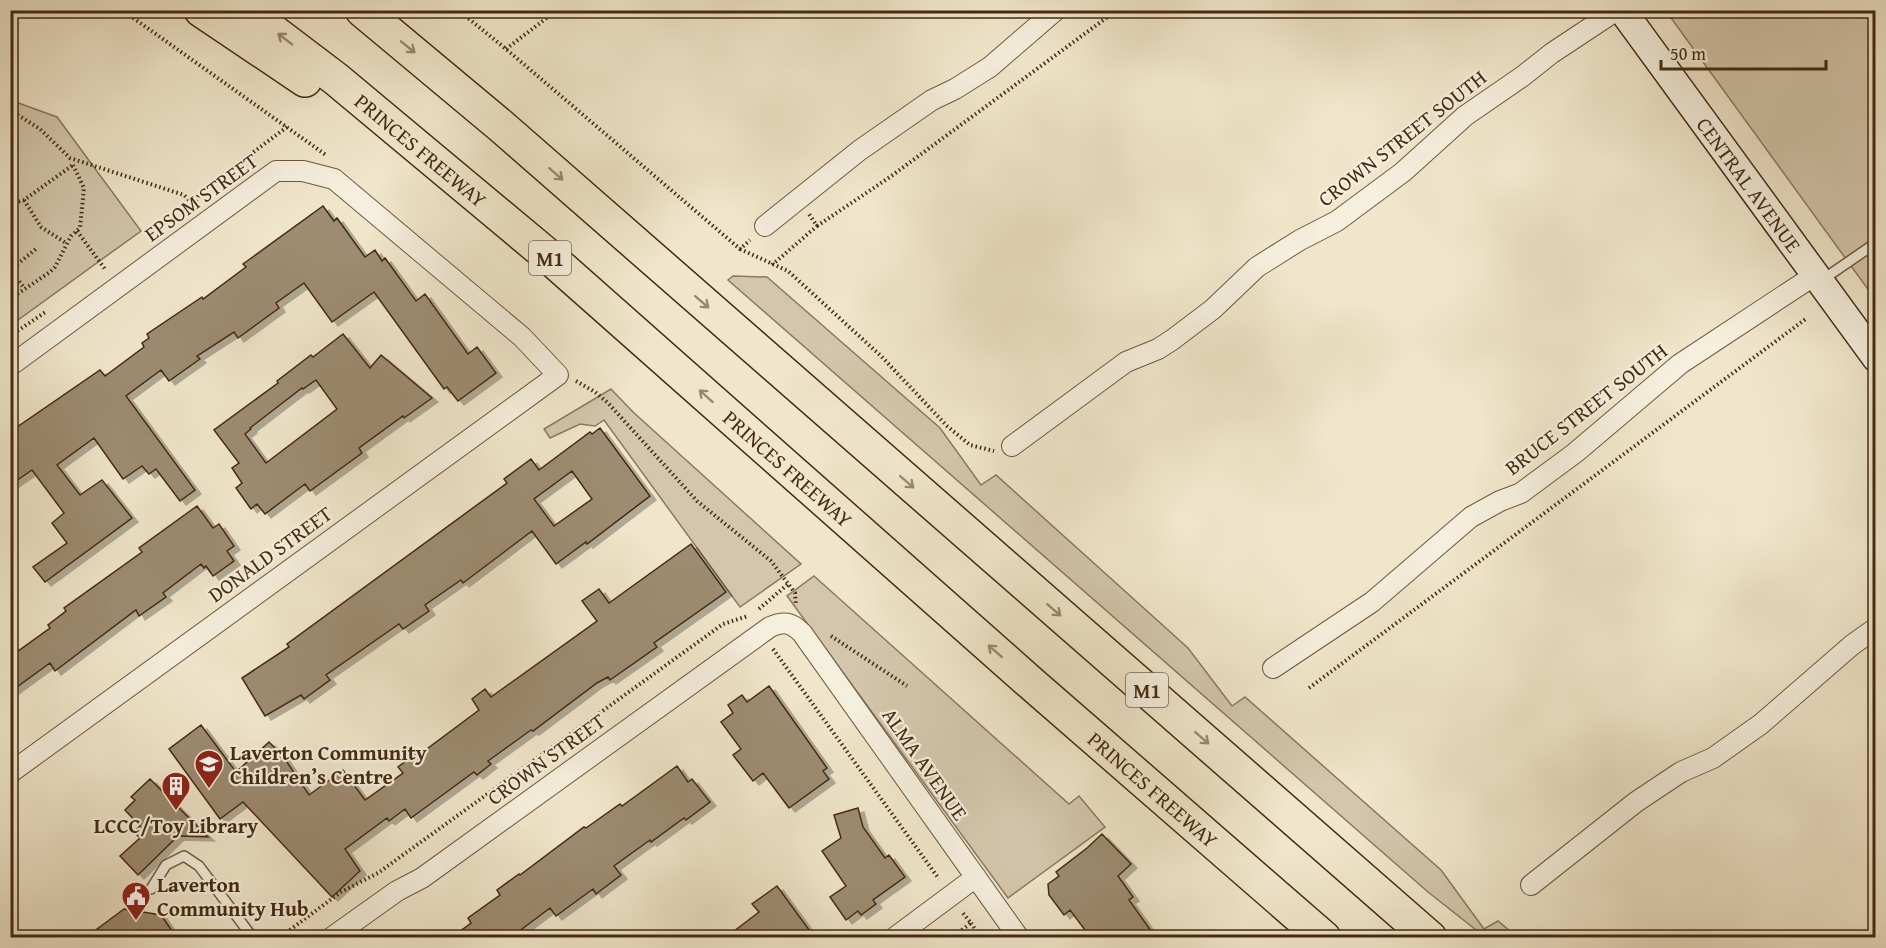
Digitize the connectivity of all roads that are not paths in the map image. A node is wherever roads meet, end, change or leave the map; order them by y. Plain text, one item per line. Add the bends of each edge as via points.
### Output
1 (201, 10) edge
2 (245, 10) edge
3 (362, 10) edge
4 (1056, 10) edge
5 (1617, 10) edge
6 (1622, 10) edge
7 (765, 226) road end
8 (1875, 243) edge
9 (547, 255) junction
10 (1817, 278) junction
11 (1875, 358) edge
12 (10, 366) edge
13 (558, 375) joint
14 (1012, 446) road end
15 (789, 623) joint
16 (1875, 628) edge
17 (1273, 668) dead end
18 (1032, 684) junction
19 (10, 773) edge
20 (976, 877) junction
21 (1364, 879) junction
22 (1531, 885) dead end
23 (151, 889) dead end
24 (253, 938) edge
25 (331, 938) edge
26 (894, 938) edge
27 (1019, 938) edge
28 (1300, 938) edge
29 (1324, 938) edge
30 (1430, 938) edge
31 (1446, 938) edge

1 - 9 highway
9 -> 2 highway, PRINCES FREEWAY / M1 via 353,93
3 -> 21 highway, M1 via 501,126
4 - 7 street via 990,67 932,100 860,150
5 - 14 street, CROWN STREET SOUTH via 1465,116 1377,192 1327,227 1257,267 1213,309 1172,340 1126,362
6 - 10 main road, CENTRAL AVENUE
8 - 10 lane
18 -> 9 highway, PRINCES FREEWAY / M1
10 - 11 main road, CENTRAL AVENUE
10 - 17 street, BRUCE STREET SOUTH via 1680,364 1561,464 1521,493 1471,517 1372,602
12 - 13 street, EPSOM STREET via 276,171 303,171 333,179 522,337
13 - 19 street, DONALD STREET
15 - 20 street, ALMA AVENUE via 802,633
15 - 25 street, CROWN STREET via 782,622 764,631 422,878
16 - 22 street via 1761,724 1713,758 1681,772 1636,802
18 - 28 highway
18 - 29 highway, PRINCES FREEWAY / M1
20 - 26 street
20 - 27 street, ALMA AVENUE
21 - 30 highway, M1
21 - 31 highway
23 - 24 lane via 166,865 184,856 199,866

